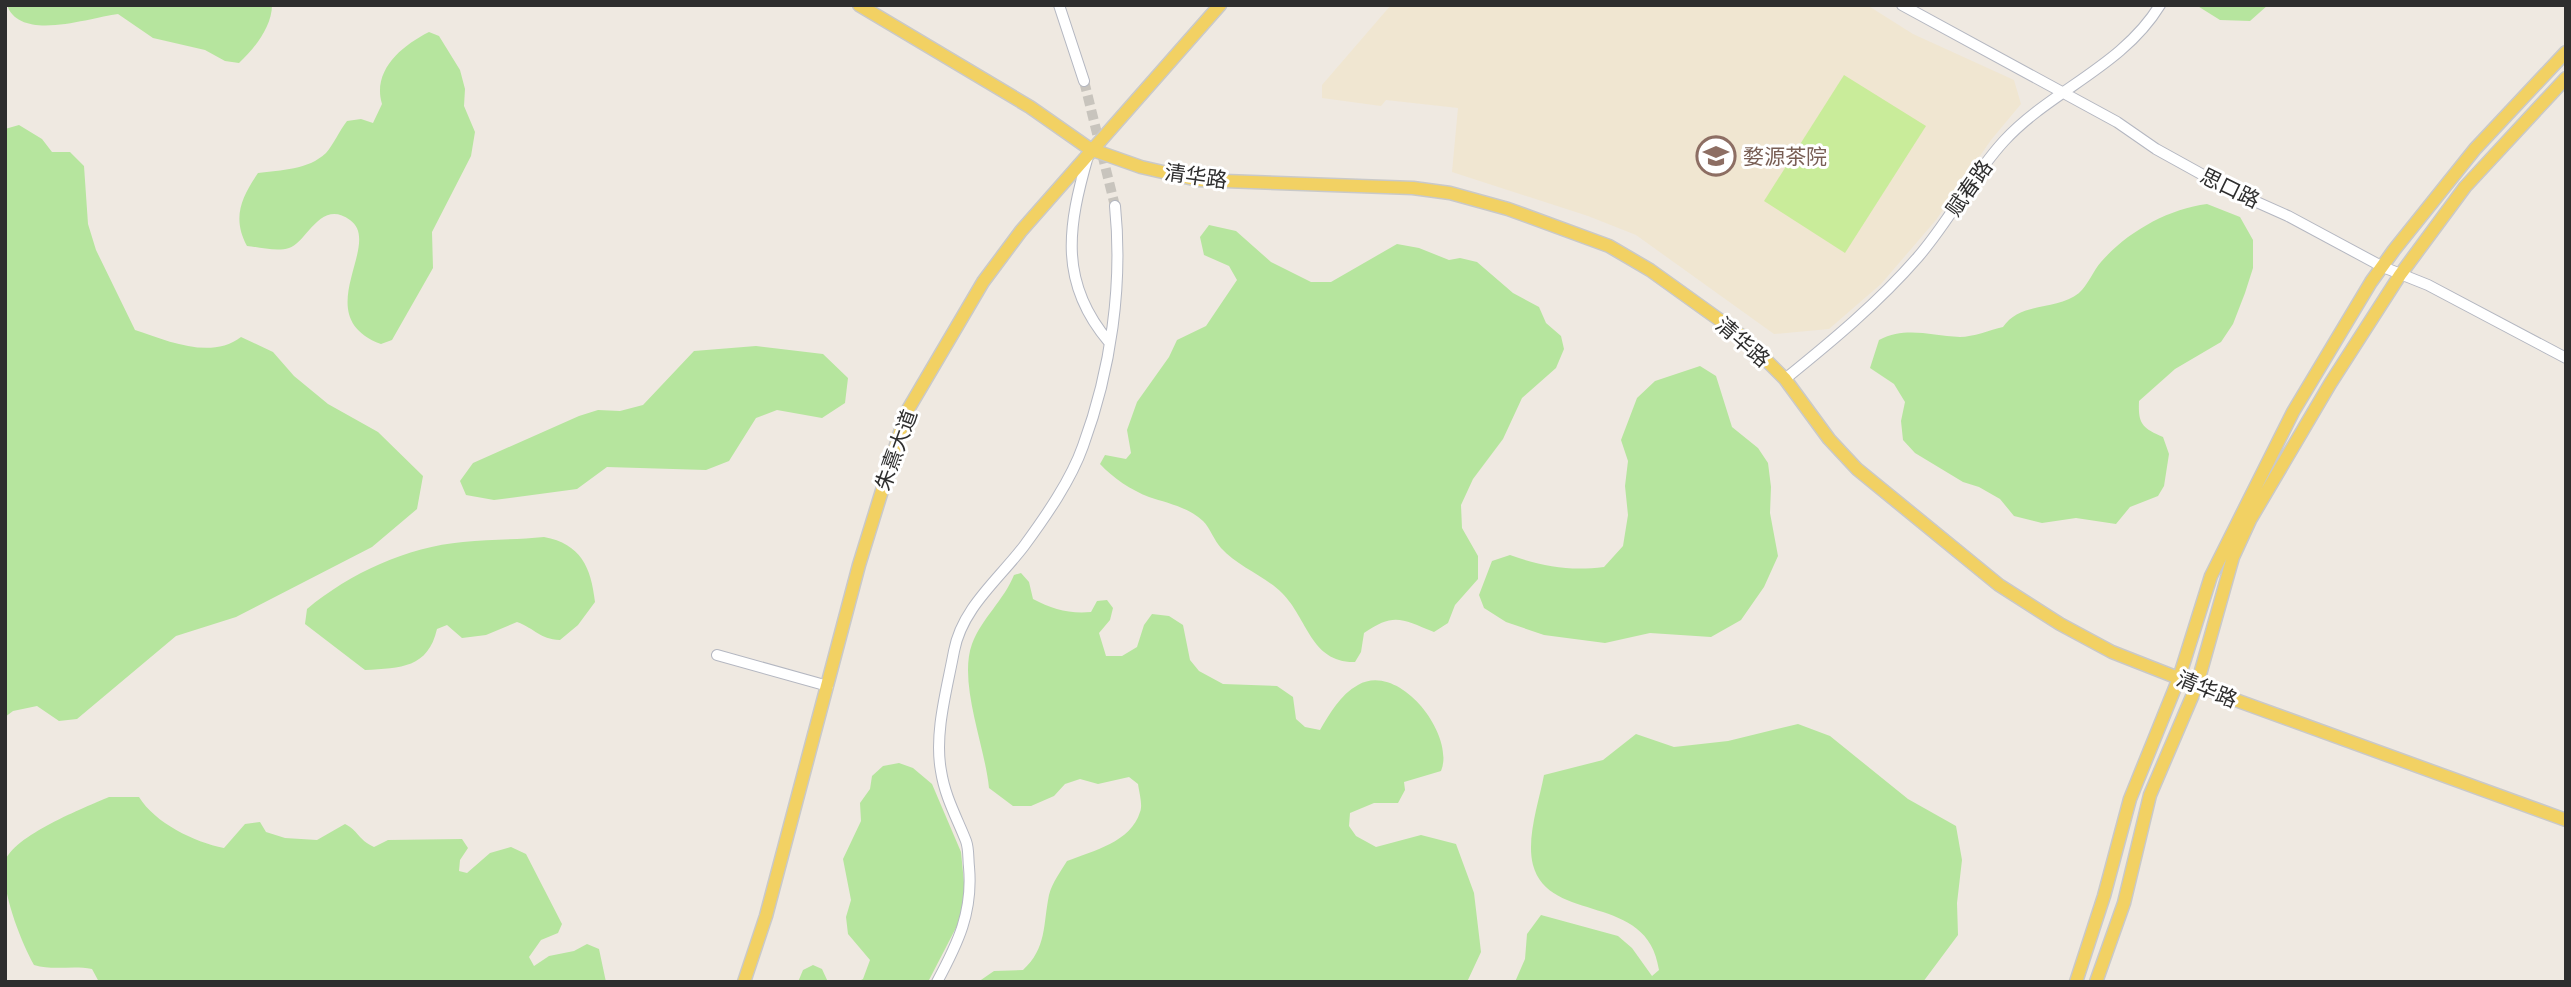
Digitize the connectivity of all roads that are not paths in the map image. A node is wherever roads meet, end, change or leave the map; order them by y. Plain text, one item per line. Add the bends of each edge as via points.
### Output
1 (859, 5) edge
2 (1059, 5) edge
3 (1220, 5) edge
4 (1902, 5) edge
5 (2160, 5) edge
6 (2566, 52) edge
7 (2566, 78) edge
8 (1084, 81) tunnel mouth
9 (2065, 94) junction
10 (1090, 149) junction
11 (1115, 206) tunnel mouth
12 (2383, 267) junction
13 (2400, 275) junction
14 (1109, 342) junction
15 (2566, 358) edge
16 (1785, 379) junction
17 (717, 654) dead end
18 (2179, 678) junction
19 (2197, 685) junction
20 (828, 686) junction
21 (2566, 820) edge
22 (744, 982) edge
23 (937, 982) edge
24 (2076, 982) edge
25 (2096, 982) edge

1 - 10 main road, 清华路 via 1030,107
2 - 8 street
3 - 10 main road, 朱熹大道
4 - 9 street, 思口路
5 - 9 street, 赋春路 via 2118,52
6 - 12 main road via 2475,149
7 - 13 main road via 2465,187
9 - 12 street, 思口路 via 2232,191
9 - 16 street, 赋春路 via 2033,114 2005,141 1969,183 1919,256 1868,310
10 - 14 street via 1073,211 1073,260 1084,309
10 - 16 main road, 清华路 via 1198,180 1413,188 1508,209 1609,246 1650,270 1742,336
10 - 20 main road, 朱熹大道 via 984,282 906,413
11 - 14 street via 1120,248
12 - 13 street, 思口路
12 - 18 main road via 2293,412 2244,509 2211,576
13 - 15 street, 思口路 via 2428,285
13 - 19 main road via 2250,520 2233,557
14 - 23 street via 1083,446 1073,467 1025,545 969,613 955,647 939,744 940,771 967,845 971,891 959,942
16 - 18 main road, 清华路 via 1857,469 1999,585 2112,652
17 - 20 street
18 - 19 main road, 清华路
18 - 24 main road via 2130,799
19 - 21 main road, 清华路
19 - 25 main road via 2150,795 2124,904
20 - 22 main road, 朱熹大道

